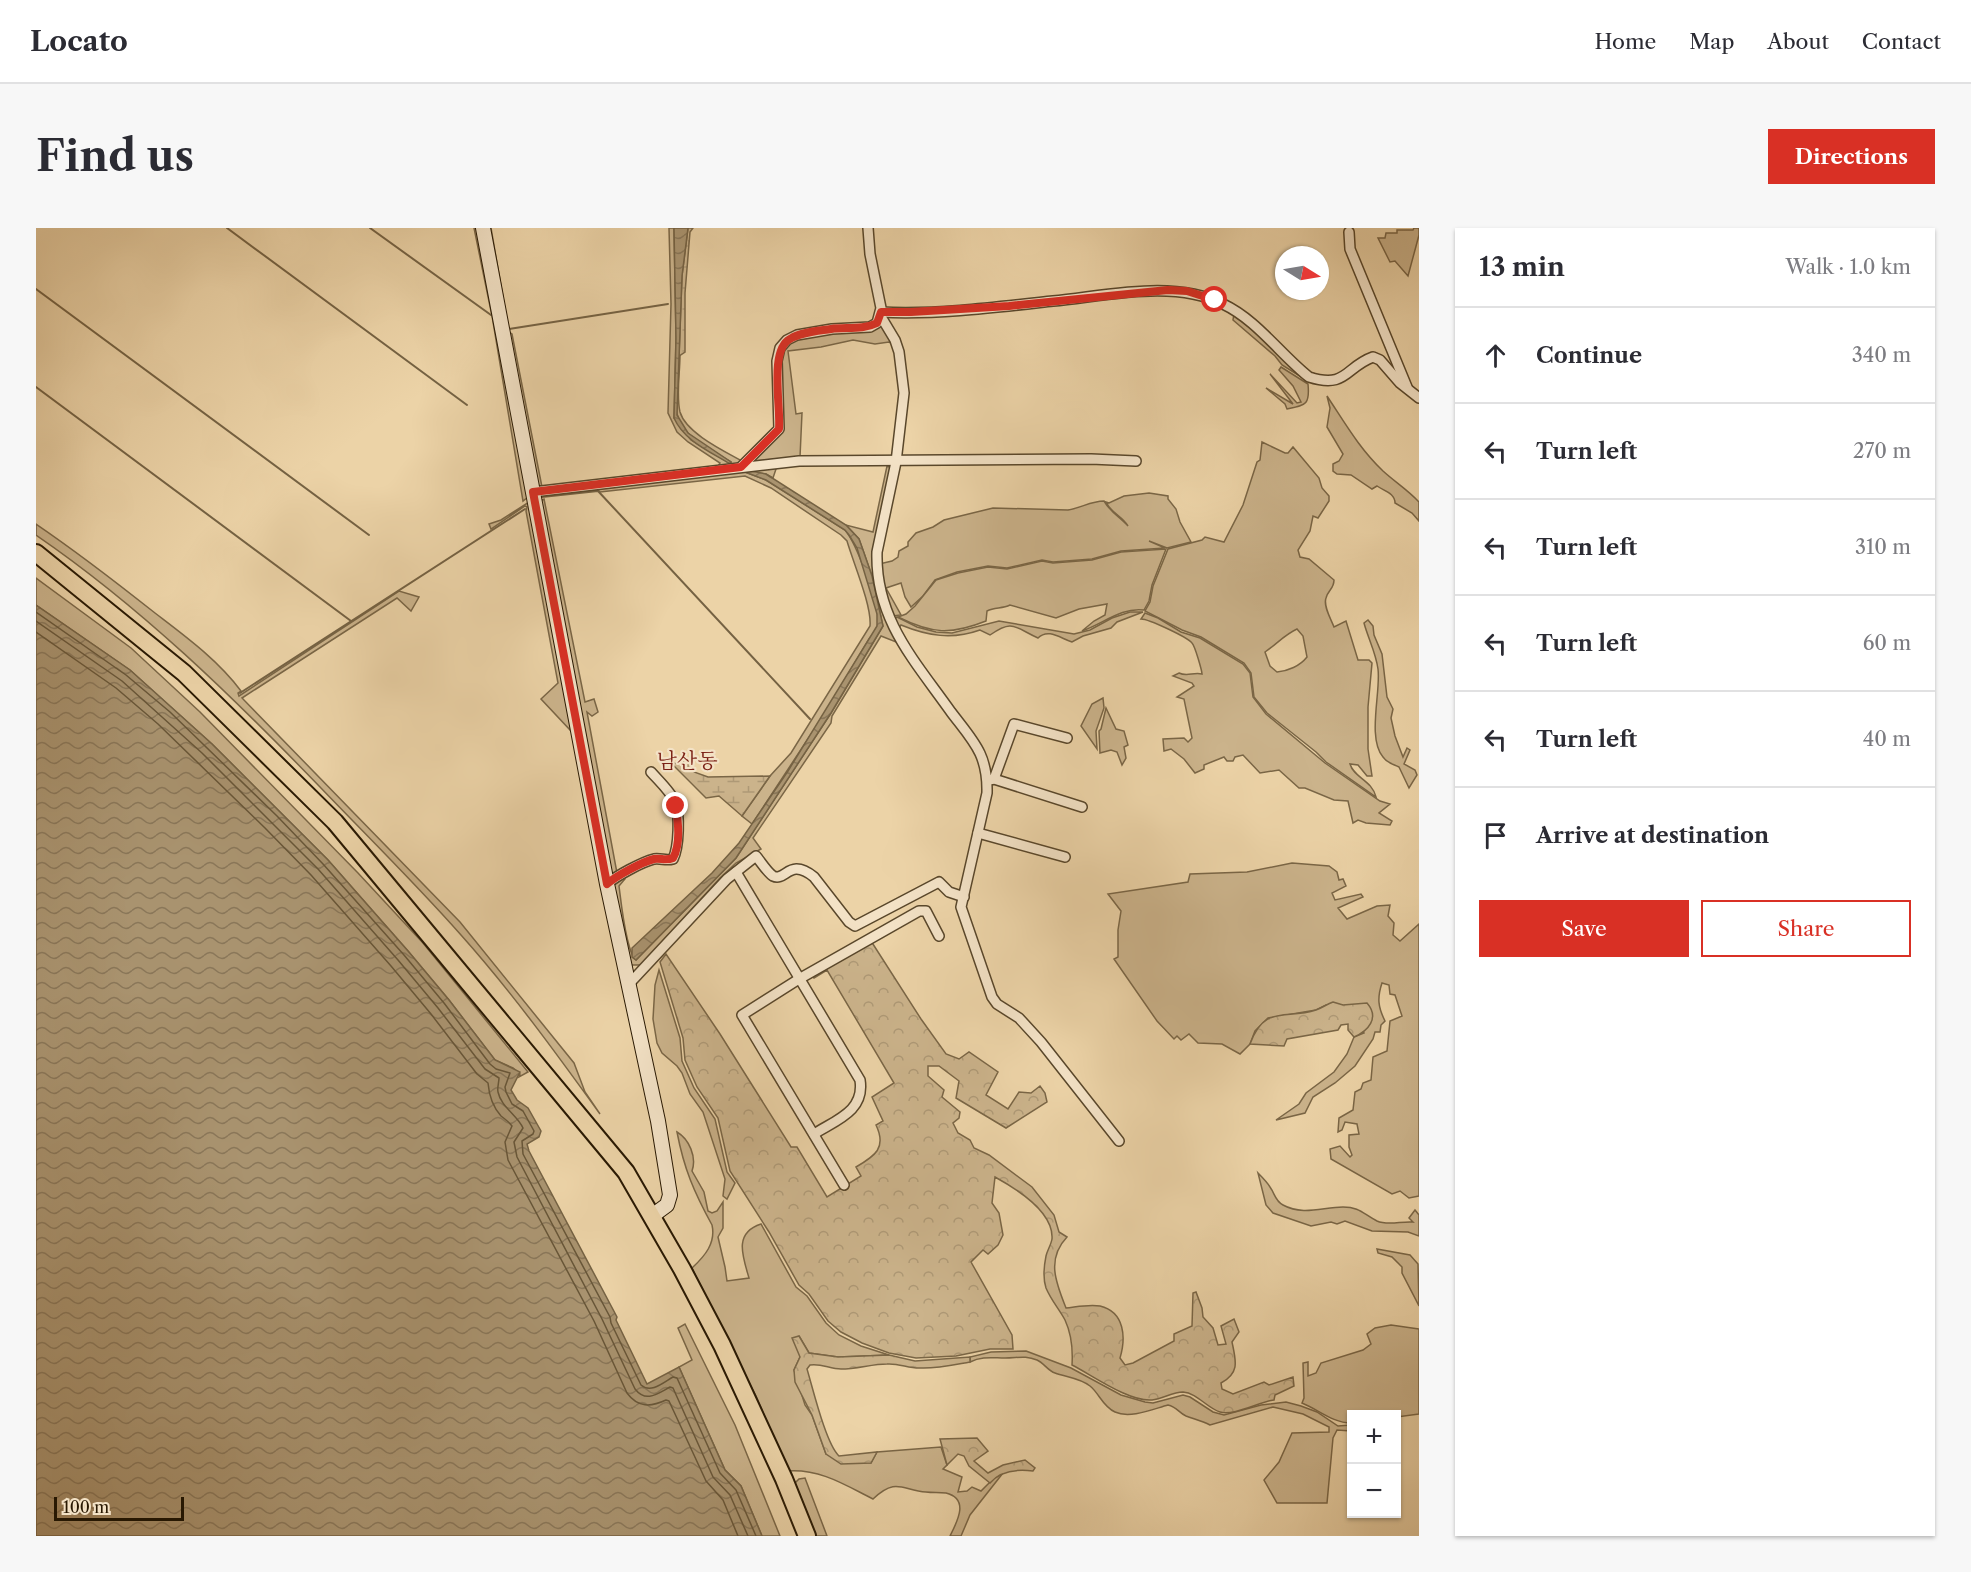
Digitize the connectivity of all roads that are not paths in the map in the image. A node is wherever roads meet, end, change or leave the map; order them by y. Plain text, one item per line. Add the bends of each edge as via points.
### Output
1 (483, 228) edge
2 (868, 228) edge
3 (1349, 232) dead end
4 (880, 313) junction
5 (1409, 390) junction
6 (1419, 398) edge
7 (1137, 461) dead end
8 (896, 462) junction
9 (741, 467) junction
10 (533, 492) junction
11 (36, 553) edge
12 (1066, 738) dead end
13 (651, 772) dead end
14 (991, 780) junction
15 (1082, 807) dead end
16 (978, 833) junction
17 (1065, 857) dead end
18 (736, 872) junction
19 (607, 884) junction
20 (964, 897) junction
21 (939, 936) dead end
22 (799, 979) junction
23 (629, 984) junction
24 (814, 1134) junction
25 (1119, 1141) dead end
26 (844, 1185) dead end
27 (652, 1215) junction
28 (807, 1536) edge

1 - 10 main road
2 - 4 street
3 - 5 street via 1350,249
4 - 5 street via 1187,291 1239,313 1310,377 1339,379 1372,357 1380,360
4 - 8 street via 902,363 903,410
4 - 9 street via 877,323 870,327 832,329 787,340 777,361 779,429
5 - 6 street
7 - 8 street
8 - 9 street via 799,460
8 - 14 street via 877,552 883,603 902,644 980,751
9 - 10 street
10 - 19 main road
11 - 27 highway via 184,673 335,822 626,1172
12 - 14 street via 1014,724
13 - 19 street via 674,800 678,826 676,854 666,861 654,859
14 - 15 street
14 - 16 street
16 - 17 street
16 - 20 street
18 - 20 street via 756,856 773,876 802,868 855,926 939,882 949,892
18 - 22 street
18 - 23 street
19 - 23 main road
20 - 25 street via 961,907 992,997 1041,1042
21 - 22 street via 926,911 919,911
22 - 24 street via 861,1087 857,1104
22 - 24 street via 742,1015
23 - 27 main road via 670,1195 667,1205
24 - 26 street
27 - 28 highway via 739,1380

